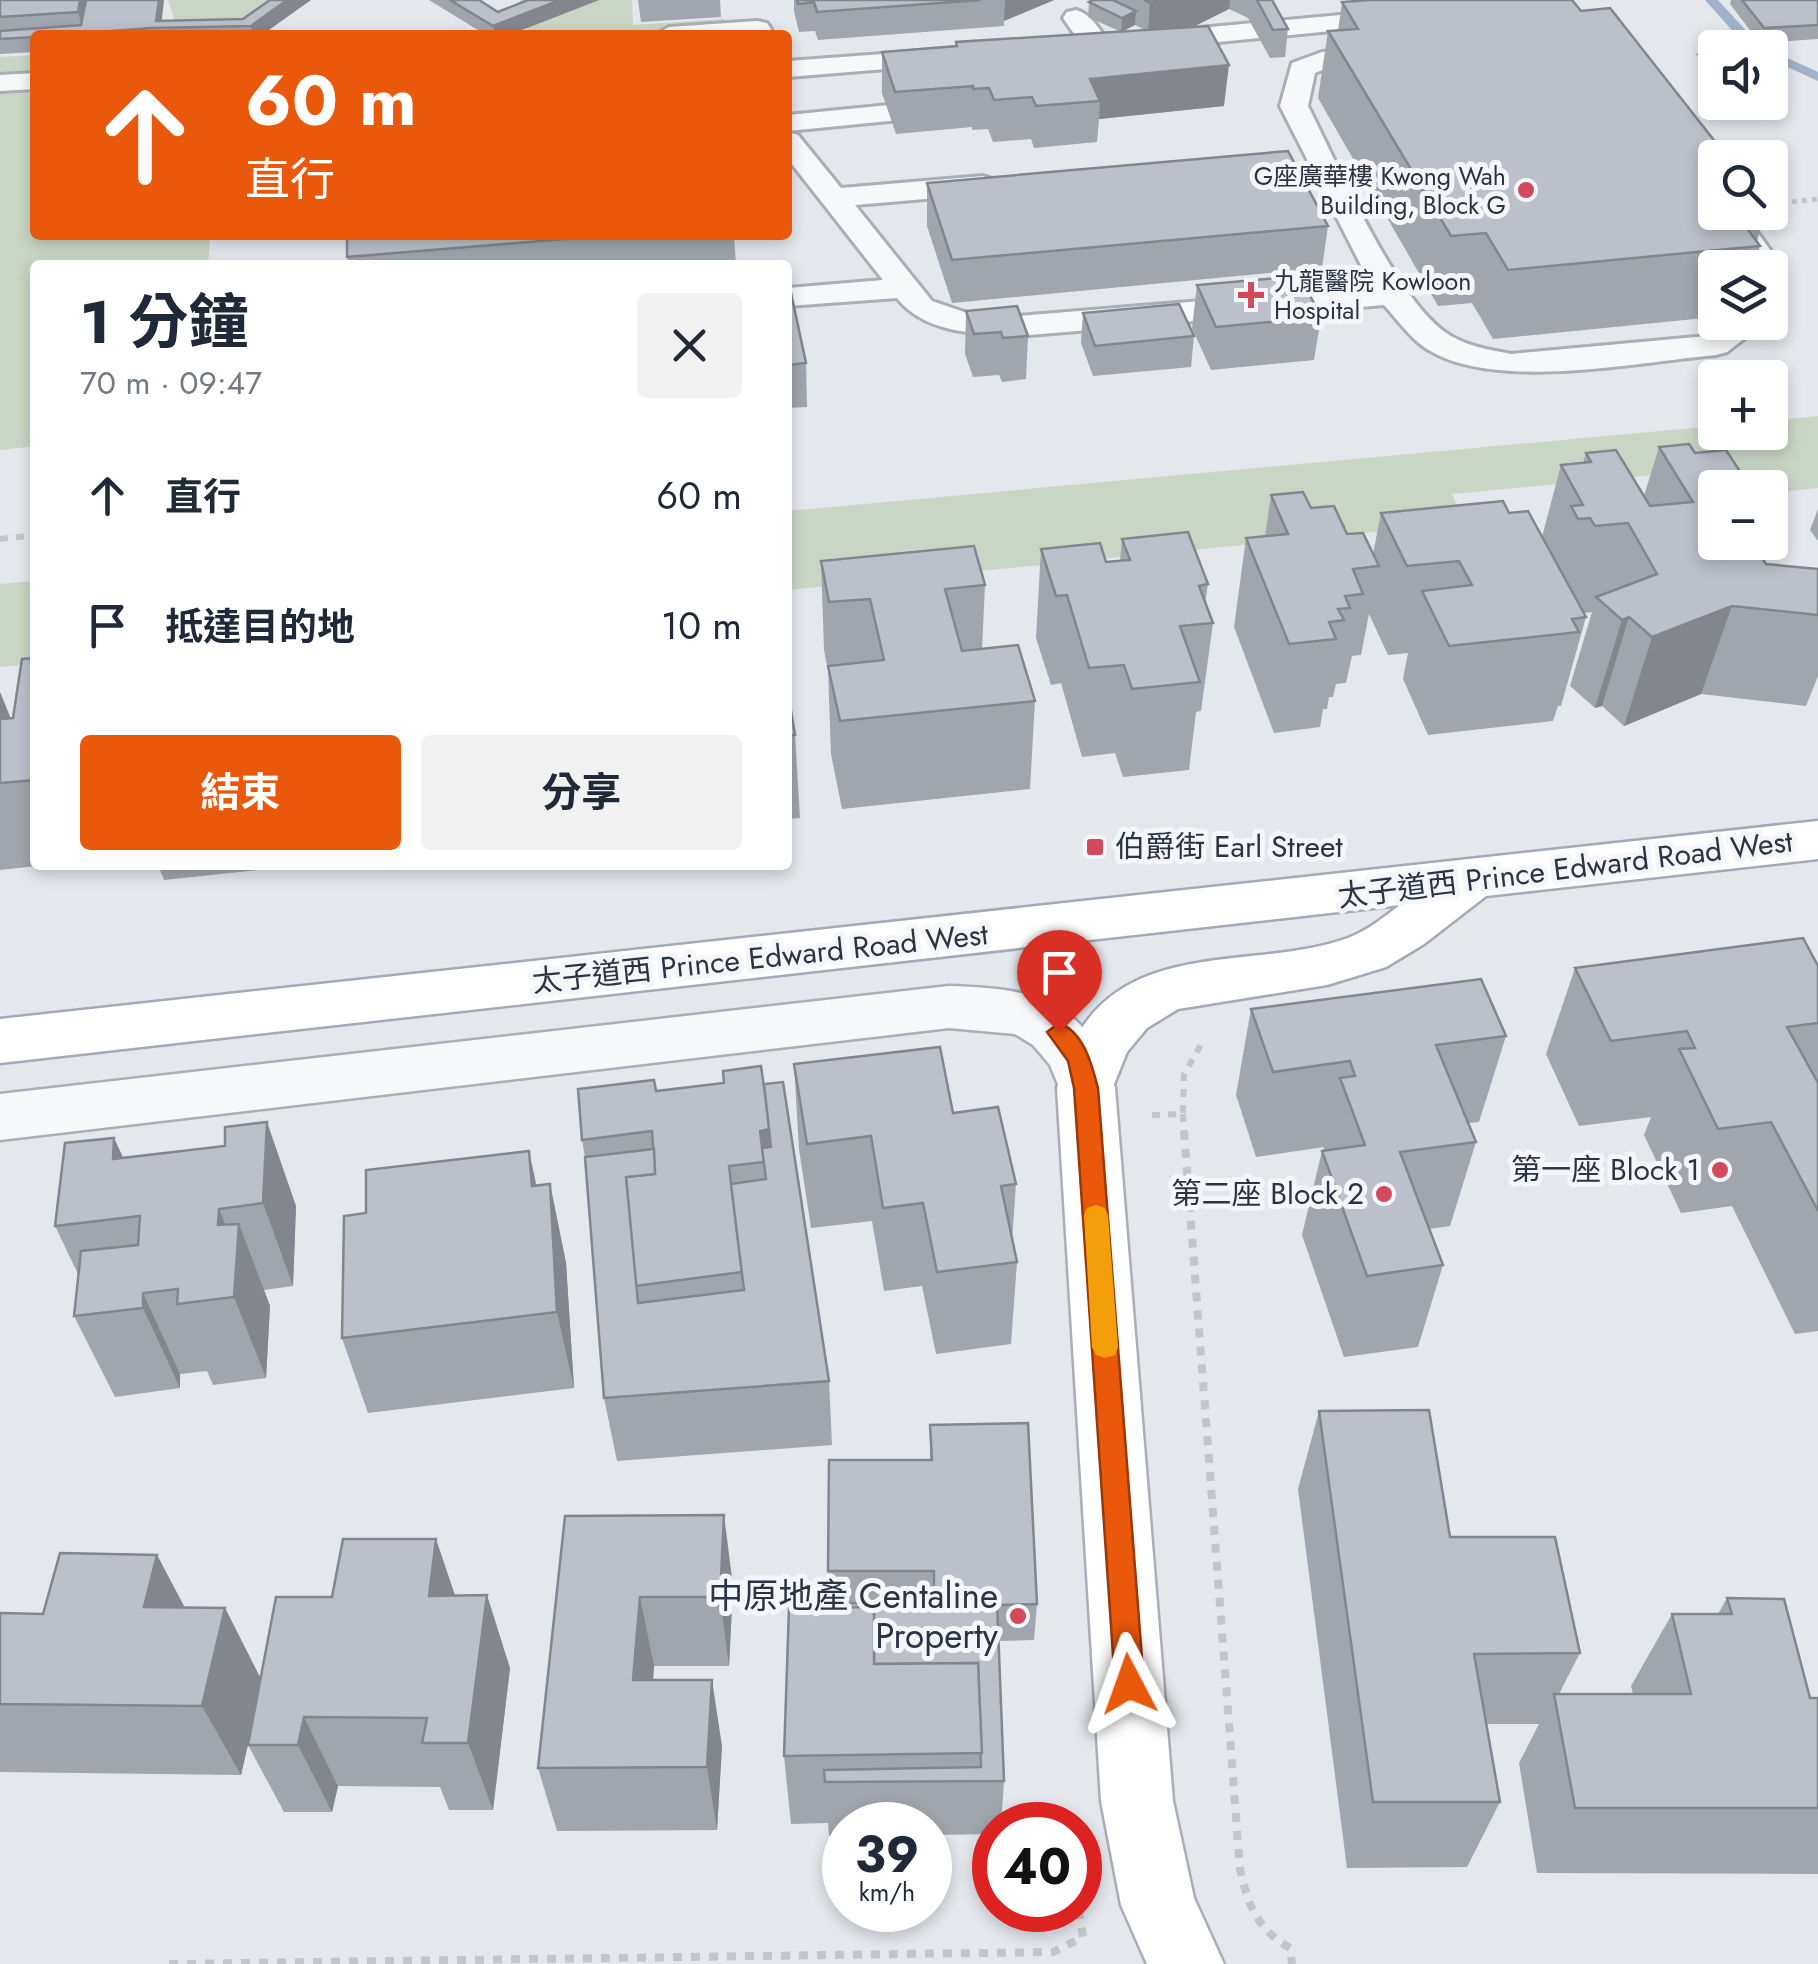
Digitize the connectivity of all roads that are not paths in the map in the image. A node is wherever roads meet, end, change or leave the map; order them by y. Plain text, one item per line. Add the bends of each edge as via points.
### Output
1 (752, 0) edge
2 (1283, 0) edge
3 (1431, 15) edge
4 (1076, 18) dead end
5 (1326, 24) junction
6 (758, 30) edge
7 (1116, 45) junction
8 (1058, 49) edge
9 (1406, 52) edge
10 (962, 56) edge
11 (792, 69) edge
12 (30, 80) edge
13 (0, 83) edge
14 (889, 114) edge
15 (792, 122) edge
16 (792, 146) edge
17 (1318, 157) junction
18 (1280, 160) edge
19 (1008, 183) edge
20 (834, 198) junction
21 (905, 288) junction
22 (1392, 295) junction
23 (792, 297) edge
24 (1722, 340) edge
25 (1818, 840) edge
26 (1471, 880) junction
27 (0, 1041) edge
28 (1088, 1103) junction
29 (0, 1117) edge
30 (1186, 1964) edge

1 - 6 lane
2 - 5 lane
3 - 5 lane
4 - 7 lane
5 - 7 lane
7 - 8 lane
9 - 17 lane via 1322,60 1302,70 1294,106
10 - 11 lane
12 - 13 lane
14 - 15 lane
16 - 20 lane
17 - 18 lane
17 - 22 lane
19 - 20 lane
20 - 21 lane
21 - 22 lane via 921,308 970,324 1018,326
21 - 23 lane
22 - 24 lane via 1437,342 1511,364
25 - 26 main road, 太子道西 Prince Edward Road West
26 - 27 main road, 太子道西 Prince Edward Road West
26 - 28 main road via 1368,952 1150,996 1104,1036 1092,1057
28 - 29 street via 1079,1058 1059,1032 994,1008 949,1007
28 - 30 main road via 1138,1802 1158,1905

